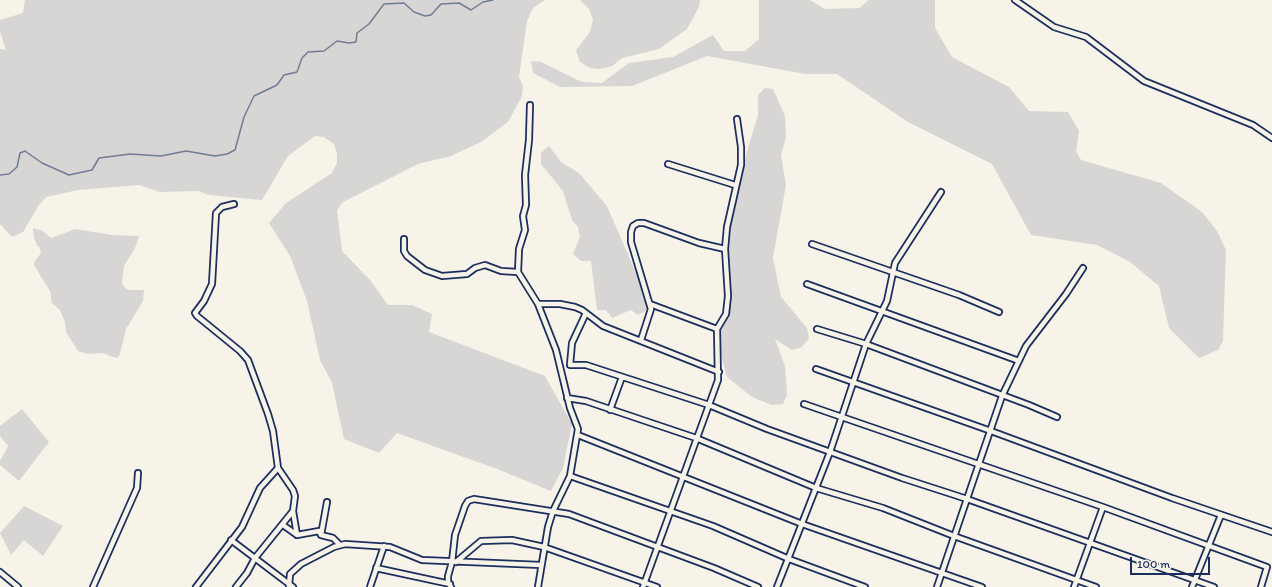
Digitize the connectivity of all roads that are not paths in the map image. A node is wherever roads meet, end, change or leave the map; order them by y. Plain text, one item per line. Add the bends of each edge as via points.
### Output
1 (1015, 0) edge
2 (530, 104) dead end
3 (737, 119) dead end
4 (1272, 138) edge
5 (668, 164) dead end
6 (735, 185) junction
7 (941, 192) dead end
8 (234, 204) dead end
9 (404, 239) dead end
10 (812, 244) dead end
11 (725, 248) junction
12 (1083, 268) dead end
13 (518, 272) junction
14 (894, 274) junction
15 (807, 284) dead end
16 (538, 304) junction
17 (650, 304) junction
18 (881, 312) junction
19 (999, 312) dead end
20 (586, 313) junction
21 (717, 329) junction
22 (817, 329) dead end
23 (641, 340) junction
24 (866, 344) junction
25 (1019, 361) junction
26 (570, 365) junction
27 (561, 366) junction
28 (816, 369) dead end
29 (719, 372) junction
30 (622, 376) junction
31 (853, 383) junction
32 (1002, 396) junction
33 (567, 398) junction
34 (804, 404) dead end
35 (709, 405) junction
36 (610, 410) junction
37 (842, 416) junction
38 (1057, 417) dead end
39 (991, 431) junction
40 (578, 435) junction
41 (696, 438) junction
42 (830, 452) junction
43 (978, 464) junction
44 (278, 468) junction
45 (138, 473) dead end
46 (570, 476) junction
47 (682, 476) junction
48 (816, 488) junction
49 (967, 499) junction
50 (327, 502) dead end
51 (1103, 507) junction
52 (293, 511) junction
53 (553, 511) junction
54 (670, 511) junction
55 (1221, 515) junction
56 (802, 524) junction
57 (283, 525) junction
58 (1272, 532) edge
59 (297, 535) junction
60 (321, 535) junction
61 (954, 536) junction
62 (231, 540) junction
63 (1091, 543) junction
64 (340, 545) junction
65 (384, 546) junction
66 (657, 546) junction
67 (1208, 546) junction
68 (544, 547) junction
69 (255, 558) junction
70 (789, 559) junction
71 (454, 562) junction
72 (541, 565) junction
73 (376, 568) junction
74 (0, 572) edge
75 (942, 572) junction
76 (1077, 580) junction
77 (1195, 580) junction
78 (643, 585) edge
79 (290, 586) edge
80 (450, 586) edge
81 (18, 587) edge
82 (93, 587) edge
83 (196, 587) edge
84 (236, 587) edge
85 (370, 587) edge
86 (538, 587) edge
87 (657, 587) edge
88 (758, 587) edge
89 (777, 587) edge
90 (865, 587) edge
91 (936, 587) edge
92 (982, 587) edge
93 (1074, 587) edge
94 (1096, 587) edge
95 (1192, 587) edge
96 (1214, 587) edge
97 (1261, 587) edge

1 - 4 street via 1054,27 1086,37 1144,81 1254,125
2 - 13 street via 525,174 526,205 523,216 525,230 519,249
3 - 6 street via 741,147
5 - 6 street
6 - 11 street
7 - 14 street via 901,252 895,263
8 - 44 street via 222,207 216,213 212,284 195,313 248,360 273,431
9 - 13 street via 404,251 407,256 425,270 442,276 467,274 485,265
10 - 14 street
11 - 17 street via 699,243 644,223 633,226 631,242
11 - 21 street via 728,296 726,314
12 - 25 street via 1026,346
13 - 16 street
14 - 18 street
14 - 19 street via 959,295
15 - 18 street
16 - 20 street via 567,305
16 - 27 street
17 - 21 street
17 - 23 street via 651,314
18 - 24 street
18 - 25 street
20 - 23 street via 603,326
20 - 26 street via 572,343
21 - 29 street
22 - 24 street
23 - 29 street
24 - 31 street
24 - 32 street
25 - 32 street
26 - 27 street
26 - 30 street via 586,365
27 - 33 street
28 - 31 street
29 - 35 street
30 - 35 street
30 - 36 street
31 - 37 street
31 - 39 street
32 - 38 street
32 - 39 street
33 - 36 street
33 - 40 street
34 - 37 street
35 - 41 street
35 - 42 street
36 - 41 street
37 - 42 street
37 - 43 street
39 - 43 street
39 - 55 street
40 - 46 street
40 - 47 street
41 - 47 street
41 - 48 street
42 - 48 street
42 - 49 street
43 - 49 street
43 - 51 street
44 - 52 street via 293,490
44 - 62 street via 260,488 248,516
45 - 82 street via 137,488
46 - 53 street
46 - 54 street
47 - 54 street
47 - 56 street
48 - 56 street
48 - 61 street via 882,508
49 - 61 street
49 - 63 street
50 - 60 street
51 - 63 street
51 - 67 street
52 - 57 street
52 - 59 street
53 - 66 street via 569,514
53 - 68 street
53 - 71 street via 470,499 456,531
54 - 66 street
54 - 70 street via 713,526
55 - 58 street
55 - 67 street
56 - 70 street
56 - 75 street
57 - 59 street
57 - 69 street
59 - 60 street via 318,531
60 - 64 street via 333,538
61 - 75 street
61 - 76 street
62 - 69 street
62 - 83 street
63 - 76 street
63 - 77 street
64 - 65 street
64 - 79 street via 301,564 290,574
65 - 71 street via 399,549 422,560
65 - 73 street
66 - 78 street
66 - 88 street
67 - 77 street
67 - 97 street via 1267,567
68 - 71 street via 512,540 481,541
68 - 72 street
68 - 78 street
69 - 79 street
69 - 84 street
70 - 89 street
70 - 90 street
71 - 72 street
71 - 80 street via 448,576
72 - 86 street
73 - 80 street
73 - 85 street
74 - 81 street
75 - 91 street
75 - 92 street
76 - 93 street
76 - 94 street
77 - 95 street
77 - 96 street
78 - 87 street

